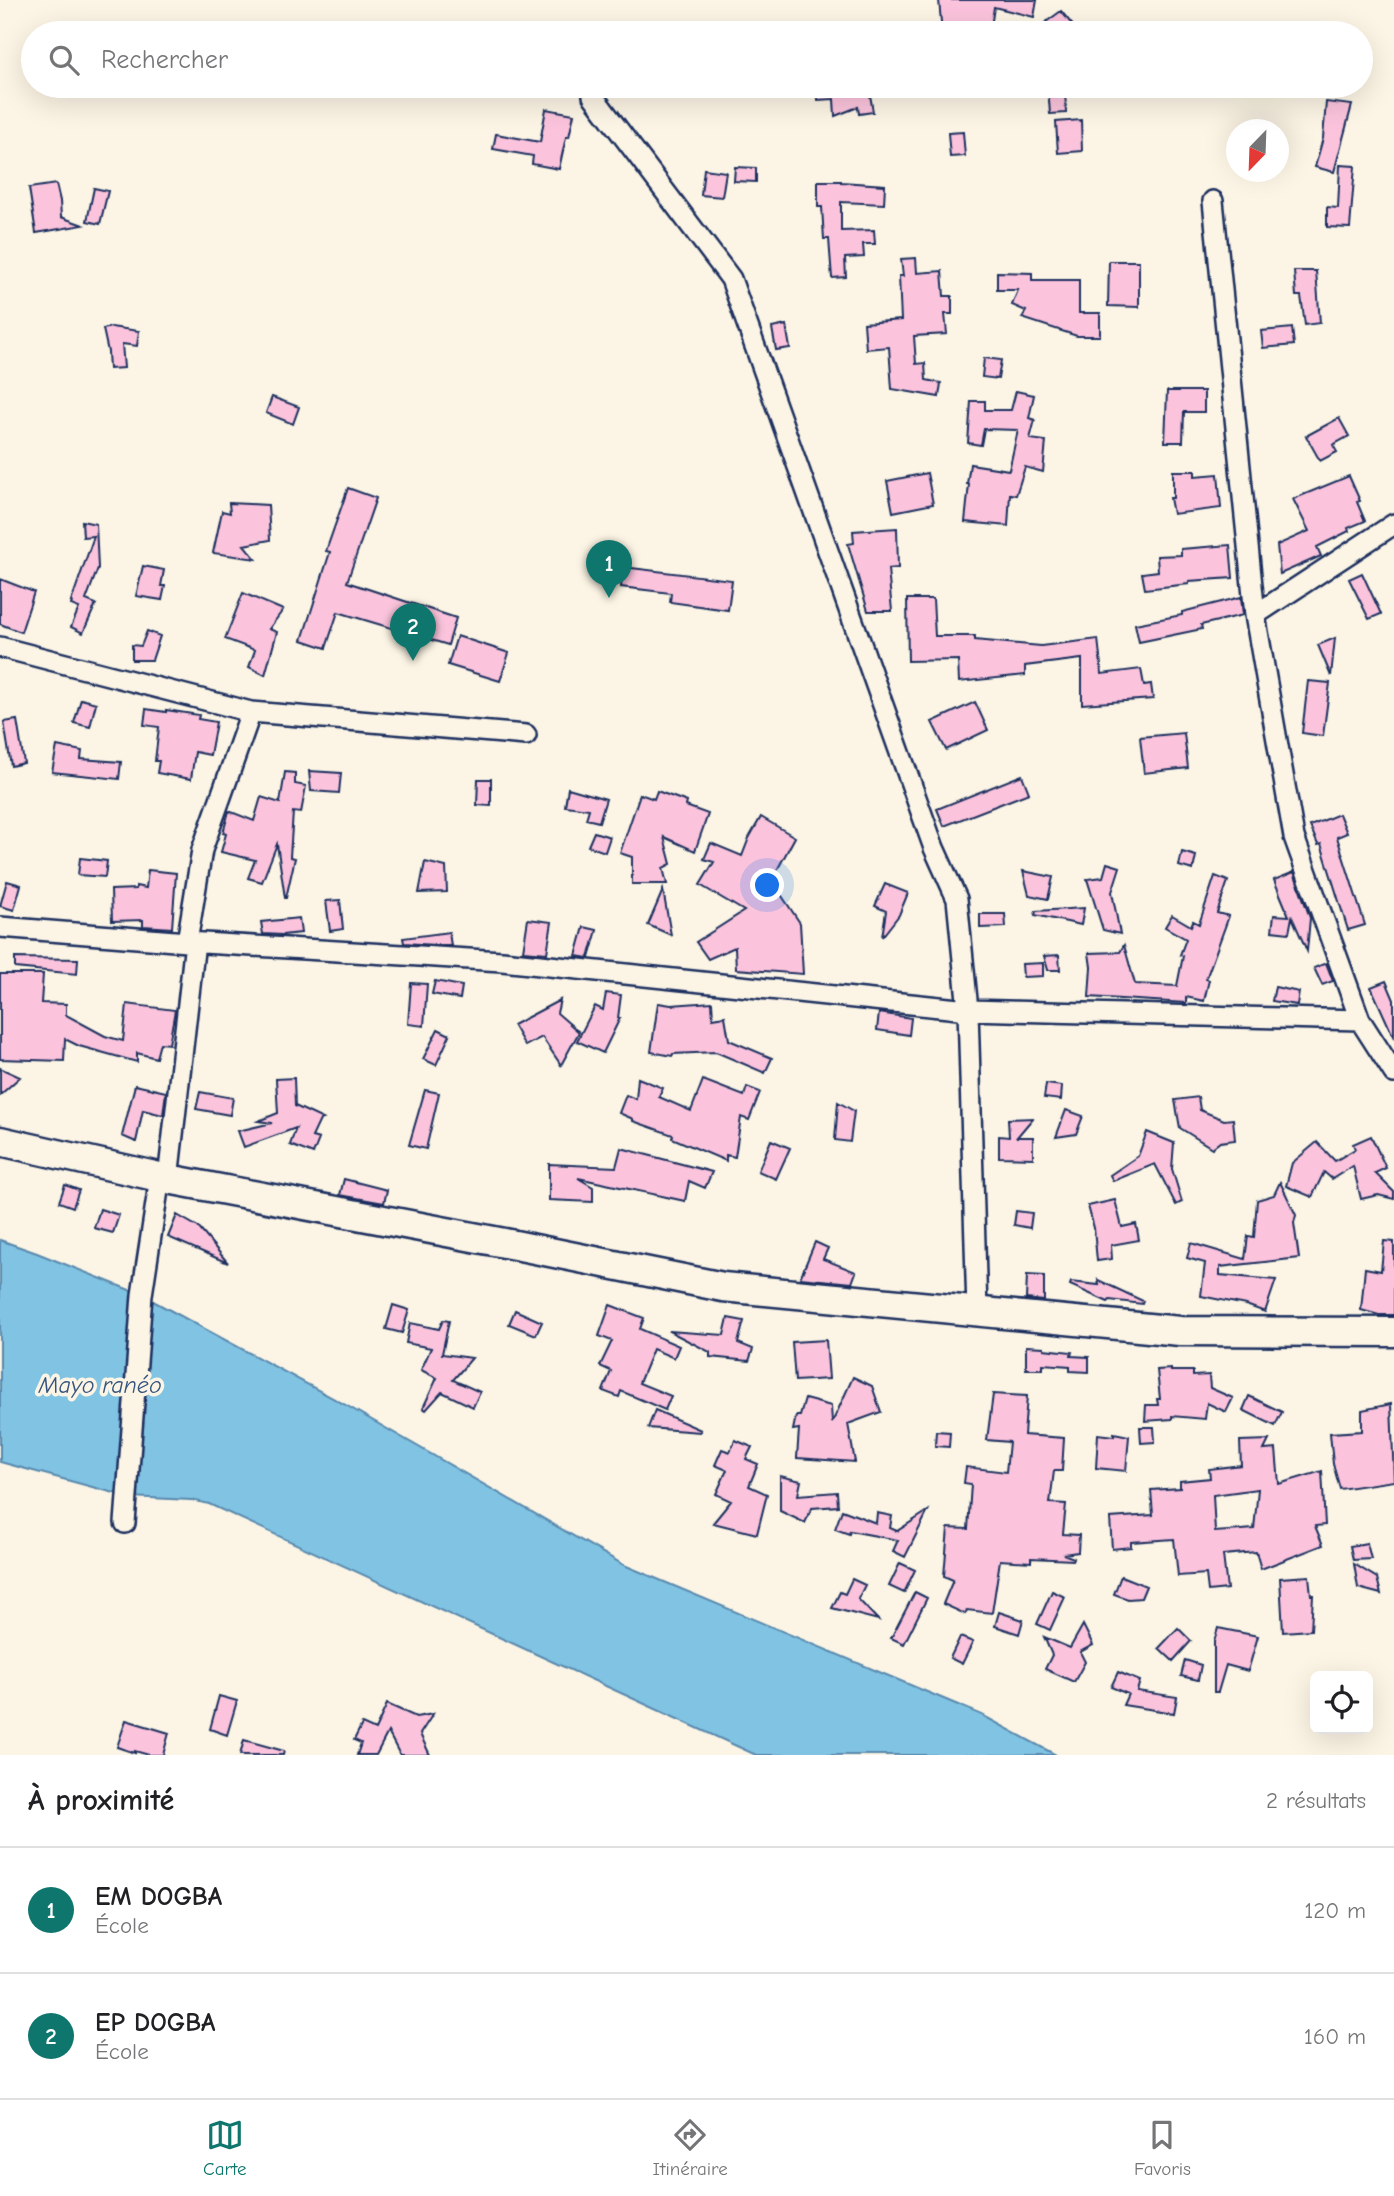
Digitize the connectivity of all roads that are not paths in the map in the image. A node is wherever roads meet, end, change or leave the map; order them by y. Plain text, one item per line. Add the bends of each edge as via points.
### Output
1 (595, 98) edge
2 (1213, 201) dead end
3 (1394, 524) edge
4 (1255, 615) junction
5 (0, 647) edge
6 (251, 712) junction
7 (526, 735) dead end
8 (0, 927) edge
9 (191, 942) junction
10 (968, 1010) junction
11 (1360, 1020) junction
12 (1394, 1073) edge
13 (0, 1141) edge
14 (164, 1178) junction
15 (977, 1311) junction
16 (1394, 1332) edge
17 (125, 1523) dead end

1 - 10 street via 731,279 934,848 957,899
2 - 4 street
3 - 4 street
4 - 11 street via 1294,837
5 - 6 street
6 - 7 street
6 - 9 street via 202,849
8 - 9 street
9 - 10 street via 502,961
9 - 14 street
10 - 11 street
10 - 15 street
11 - 12 street
13 - 14 street
14 - 15 street via 723,1287
14 - 17 street via 142,1295
15 - 16 street via 1180,1331

